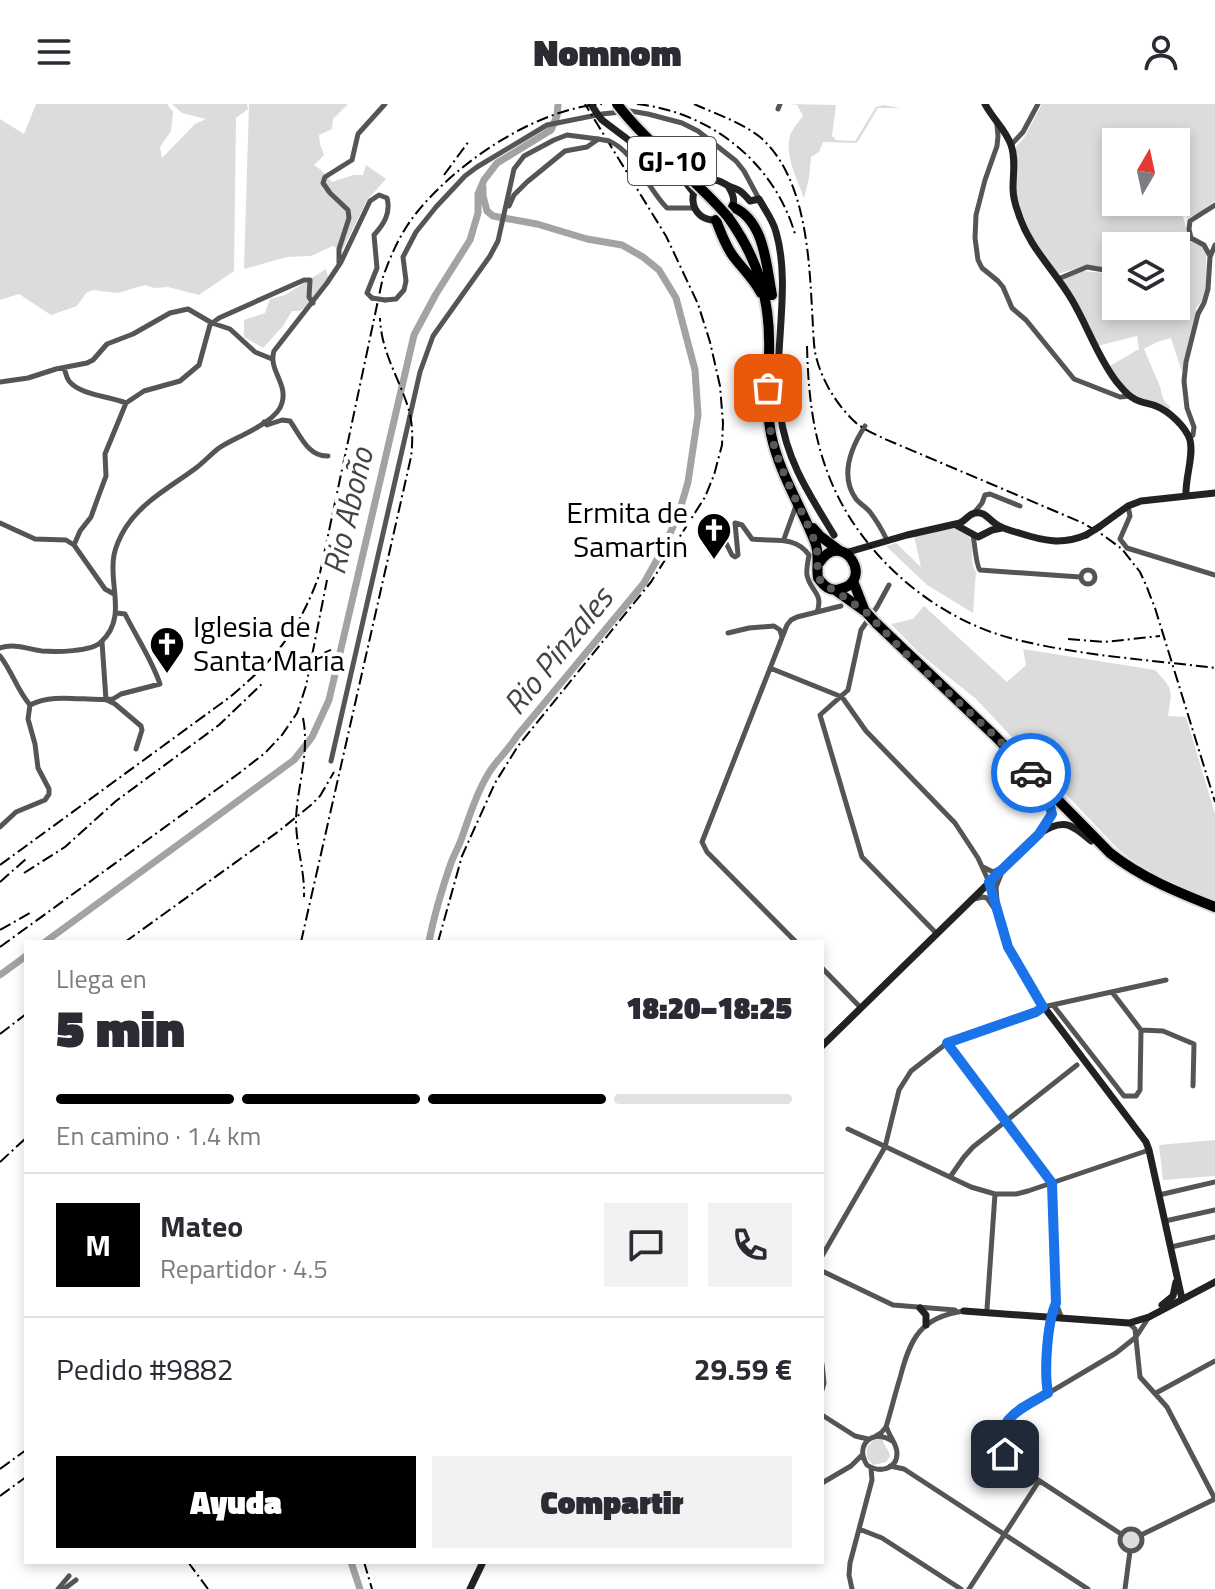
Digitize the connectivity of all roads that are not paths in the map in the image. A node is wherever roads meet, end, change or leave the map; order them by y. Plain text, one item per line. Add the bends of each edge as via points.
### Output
1 (385, 104) edge
2 (591, 104) edge
3 (617, 104) edge
4 (985, 104) edge
5 (1038, 104) edge
6 (598, 115) junction
7 (997, 124) junction
8 (598, 139) junction
9 (1011, 145) junction
10 (700, 183) junction
11 (687, 184) junction
12 (736, 192) junction
13 (759, 199) junction
14 (692, 202) junction
15 (1215, 205) edge
16 (730, 212) junction
17 (505, 214) junction
18 (716, 220) junction
19 (1191, 238) joint
20 (1215, 245) edge
21 (1210, 257) junction
22 (339, 264) junction
23 (1102, 270) edge
24 (1058, 279) junction
25 (313, 303) junction
26 (212, 323) junction
27 (770, 352) junction
28 (272, 359) junction
29 (769, 367) junction
30 (64, 368) junction
31 (0, 382) edge
32 (1130, 396) junction
33 (126, 403) junction
34 (264, 422) junction
35 (865, 426) dead end
36 (1189, 438) junction
37 (328, 456) dead end
38 (1187, 474) junction
39 (1215, 493) edge
40 (1186, 495) junction
41 (1176, 496) junction
42 (797, 502) junction
43 (982, 503) junction
44 (1020, 506) dead end
45 (1128, 506) junction
46 (973, 513) junction
47 (988, 518) junction
48 (807, 519) junction
49 (967, 520) junction
50 (0, 523) edge
51 (954, 525) junction
52 (1004, 528) junction
53 (970, 532) junction
54 (985, 534) junction
55 (834, 535) dead end
56 (784, 539) junction
57 (887, 540) junction
58 (74, 545) junction
59 (865, 548) junction
60 (977, 551) junction
61 (842, 552) junction
62 (712, 555) dead end
63 (819, 563) junction
64 (856, 567) junction
65 (1215, 575) edge
66 (1080, 577) dead end
67 (853, 581) junction
68 (889, 585) dead end
69 (834, 590) junction
70 (114, 594) junction
71 (841, 606) dead end
72 (817, 612) junction
73 (117, 613) junction
74 (868, 617) junction
75 (728, 633) dead end
76 (782, 638) junction
77 (102, 642) junction
78 (0, 648) edge
79 (0, 656) edge
80 (770, 668) junction
81 (842, 697) junction
82 (106, 700) junction
83 (30, 705) junction
84 (136, 749) dead end
85 (331, 761) dead end
86 (1035, 777) junction
87 (1065, 808) junction
88 (1052, 814) junction
89 (1052, 825) junction
90 (0, 827) edge
91 (1039, 834) junction
92 (1110, 853) junction
93 (1007, 865) junction
94 (982, 867) junction
95 (989, 882) junction
96 (970, 901) junction
97 (1215, 907) edge
98 (998, 916) junction
99 (937, 934) junction
100 (794, 940) edge
101 (824, 970) edge
102 (1166, 980) dead end
103 (1112, 992) junction
104 (1053, 1005) junction
105 (1043, 1007) junction
106 (861, 1008) junction
107 (1141, 1030) junction
108 (947, 1043) junction
109 (824, 1044) edge
110 (1077, 1065) dead end
111 (1193, 1086) dead end
112 (1005, 1121) junction
113 (848, 1129) dead end
114 (885, 1147) junction
115 (1149, 1150) junction
116 (950, 1177) junction
117 (1215, 1182) edge
118 (1052, 1183) junction
119 (995, 1194) junction
120 (1159, 1195) junction
121 (1215, 1210) edge
122 (1165, 1221) junction
123 (1215, 1237) edge
124 (1170, 1248) junction
125 (824, 1253) edge
126 (824, 1272) edge
127 (1177, 1282) junction
128 (1215, 1282) edge
129 (1200, 1289) junction
130 (1182, 1299) junction
131 (1056, 1303) junction
132 (920, 1308) junction
133 (987, 1309) dead end
134 (964, 1311) junction
135 (1151, 1316) junction
136 (1051, 1318) junction
137 (1062, 1319) junction
138 (1129, 1323) junction
139 (926, 1325) junction
140 (1136, 1337) junction
141 (1215, 1361) edge
142 (1048, 1393) junction
143 (1156, 1393) junction
144 (824, 1416) edge
145 (886, 1427) junction
146 (855, 1436) junction
147 (872, 1437) junction
148 (892, 1441) junction
149 (897, 1451) junction
150 (862, 1453) junction
151 (851, 1466) junction
152 (869, 1466) junction
153 (890, 1466) junction
154 (904, 1469) junction
155 (880, 1470) junction
156 (872, 1480) junction
157 (1039, 1481) junction
158 (824, 1482) edge
159 (1215, 1499) edge
160 (859, 1529) junction
161 (1121, 1534) junction
162 (1005, 1535) junction
163 (1141, 1535) junction
164 (1130, 1551) junction
165 (482, 1564) edge
166 (69, 1576) dead end
167 (76, 1580) dead end
168 (58, 1589) edge
169 (64, 1589) edge
170 (470, 1589) edge
171 (852, 1589) edge
172 (961, 1589) edge
173 (969, 1589) edge
174 (1088, 1589) edge
175 (1125, 1589) edge

1 - 22 street via 358,134 352,160 323,183 348,210
2 - 6 street
3 - 16 highway, GJ-10, bridge
4 - 7 street
5 - 9 street
6 - 11 street
6 - 13 street via 640,112 690,126 736,161
6 - 22 street, bridge via 547,125 465,176 416,232 403,257 406,284 396,299 372,298 367,291 377,268 374,235 387,214 387,198 379,195 370,201
7 - 9 street
7 - 32 street via 997,146 976,215 978,260 1074,379
8 - 14 street, bridge via 619,146 667,208
8 - 17 street via 555,159 514,195
8 - 17 street via 567,135 524,156 514,169
9 - 24 street via 1018,213 1037,253
10 - 11 street
10 - 12 street via 716,180
10 - 14 street
11 - 14 street
12 - 13 street via 750,201
12 - 16 street
13 - 55 street via 776,230 779,248 783,432 796,472
14 - 18 street via 703,218
15 - 19 street via 1190,221
16 - 18 street
16 - 27 highway, GJ-10 via 763,285
16 - 27 highway via 738,209 751,221 761,243 773,302
17 - 85 street via 490,256 433,336 420,372
18 - 29 highway via 732,254 762,295
19 - 21 street via 1204,245
20 - 21 street
21 - 36 street via 1208,289 1186,362 1184,391 1194,427
22 - 25 street
23 - 24 street via 1087,267
24 - 32 street via 1102,361
25 - 26 street via 310,280 304,280
25 - 28 street
26 - 28 street via 230,329 255,352
26 - 30 street via 188,309 170,313 107,344 93,360
26 - 33 street via 199,365 180,381 144,391
27 - 29 highway, GJ-10
28 - 34 street via 283,402
29 - 42 highway, GJ-10 via 771,436
30 - 31 street
30 - 33 street via 70,382 85,392
32 - 36 street via 1165,411
33 - 58 street via 105,454 106,476 91,517
34 - 37 street via 290,421 304,444
34 - 70 street via 219,448 139,511 114,554
35 - 57 street via 849,460 850,483
36 - 38 street
38 - 40 street
38 - 41 street
39 - 40 street
40 - 41 street
41 - 45 street
42 - 48 highway, GJ-10
42 - 56 street
42 - 63 highway, GJ-10
43 - 44 street via 990,494
43 - 46 street
43 - 47 street
45 - 52 street, bridge via 1066,542
45 - 65 street via 1130,516 1120,539 1127,548
46 - 47 street
46 - 49 street
47 - 52 street
47 - 54 street
48 - 59 street via 834,542
48 - 61 highway, GJ-10
49 - 51 street
49 - 53 street
50 - 58 street via 35,539
51 - 53 street
51 - 57 street
52 - 54 street
53 - 54 street
53 - 60 street
54 - 60 street
56 - 62 street via 752,539 738,522 738,555 732,555 720,536
56 - 72 street via 809,555 807,575 818,593
57 - 59 street
58 - 70 street
59 - 61 street
59 - 64 street
60 - 66 street via 978,568 984,571
61 - 63 highway via 828,553
61 - 64 highway, GJ-10
63 - 69 highway, GJ-10 via 818,578
64 - 67 highway
67 - 69 highway
67 - 74 highway, GJ-10
68 - 74 street
69 - 74 highway, GJ-10
70 - 73 street
71 - 72 street
72 - 76 street via 791,620
73 - 77 street
73 - 82 street via 125,614 160,684
74 - 81 street
74 - 86 highway, GJ-10
75 - 76 street via 774,626
76 - 80 street
77 - 78 street via 67,650
77 - 82 street
79 - 83 street
80 - 81 street
80 - 100 street via 702,842
81 - 94 street via 866,731 955,823
81 - 99 street via 820,715 862,857
82 - 83 street via 54,699
82 - 84 street via 141,726
83 - 90 street via 38,768 49,794
86 - 87 highway, GJ-10
86 - 88 street
87 - 88 street
87 - 89 street
87 - 92 highway, GJ-10
88 - 91 street
89 - 91 street
89 - 92 street via 1076,827
91 - 93 street
92 - 97 highway, GJ-10 via 1159,885
93 - 94 street via 993,872
93 - 95 street
93 - 98 street via 996,887
94 - 95 street
95 - 96 street
95 - 98 street
96 - 98 street via 987,898
96 - 99 street
98 - 105 street via 1008,947
99 - 106 street
101 - 106 street
102 - 103 street
103 - 104 street
103 - 107 street
104 - 105 street
104 - 107 street via 1124,1096 1136,1096 1140,1090
105 - 108 street
105 - 115 street
106 - 109 street
107 - 111 street via 1163,1031 1194,1044
108 - 112 street
108 - 114 street via 911,1071 899,1090
110 - 112 street
112 - 116 street via 964,1157
112 - 118 street
113 - 114 street
114 - 116 street
114 - 125 street
115 - 118 street
115 - 120 street
116 - 119 street
117 - 120 street
118 - 119 street
118 - 131 street
119 - 133 street
120 - 122 street
121 - 122 street
122 - 124 street
123 - 124 street
124 - 127 street
126 - 132 street via 887,1302
127 - 129 street via 1189,1291
127 - 130 street
127 - 135 street via 1173,1296
128 - 129 street
129 - 130 street
130 - 135 street
131 - 136 street
131 - 137 street
132 - 134 street
132 - 139 street
134 - 136 street
134 - 139 street
135 - 138 street
135 - 140 street
136 - 137 street
136 - 142 street
137 - 138 street
138 - 140 street
139 - 145 street via 909,1347
140 - 142 street
140 - 143 street via 1140,1377
141 - 143 street
142 - 157 street via 1010,1416 1001,1438 1008,1458
143 - 159 street
144 - 146 street
145 - 147 street
145 - 148 street
146 - 147 street
146 - 150 street
147 - 148 street
147 - 150 street
148 - 149 street
149 - 153 street
149 - 154 street
150 - 151 street
150 - 152 street
151 - 152 street
151 - 158 street
152 - 155 street
152 - 156 street
153 - 154 street
153 - 155 street
154 - 162 street
155 - 156 street
156 - 160 street
157 - 161 street
157 - 162 street
159 - 163 street
160 - 171 street via 850,1563
160 - 172 street
161 - 163 street via 1133,1529
161 - 164 street via 1122,1546
162 - 173 street
162 - 174 street
163 - 164 street via 1140,1546
164 - 175 street
165 - 170 street
166 - 168 street
167 - 169 street

